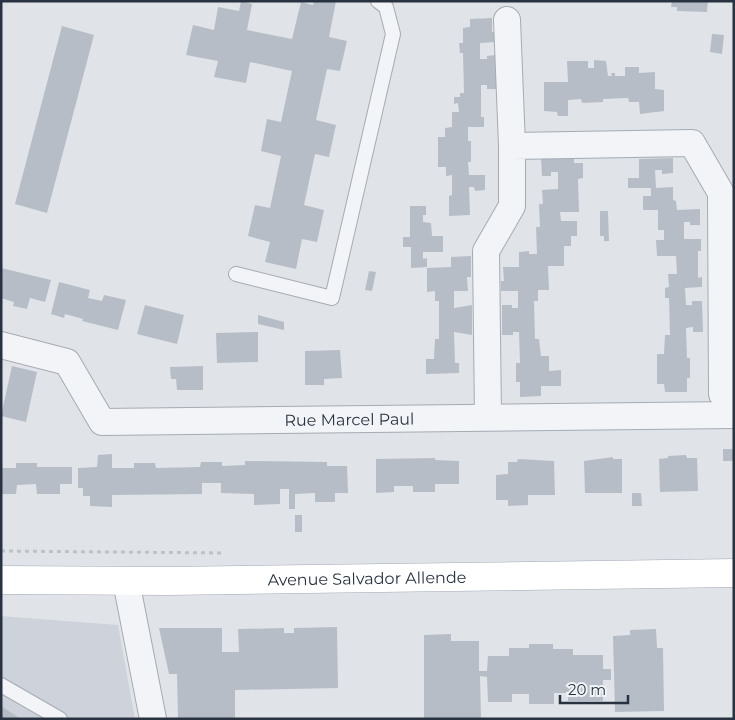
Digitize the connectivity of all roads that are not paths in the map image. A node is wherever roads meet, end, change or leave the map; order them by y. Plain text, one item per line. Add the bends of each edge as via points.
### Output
1 (378, 1) edge
2 (507, 20) dead end
3 (512, 146) junction
4 (727, 192) edge
5 (236, 274) dead end
6 (1, 345) edge
7 (734, 402) edge
8 (734, 415) edge
9 (488, 417) junction
10 (734, 573) edge
11 (1, 580) edge
12 (126, 581) junction
13 (1, 685) edge
14 (60, 719) edge
15 (153, 719) edge

1 - 5 lane via 386,8 393,34 332,298
2 - 3 street
3 - 4 street via 692,144
3 - 9 street via 512,206 486,250
4 - 7 street via 722,394
6 - 9 street, Rue Marcel Paul via 67,362 102,422
8 - 9 street, Rue Marcel Paul
10 - 12 main road, Avenue Salvador Allende
11 - 12 main road, Avenue Salvador Allende
12 - 15 street
13 - 14 lane

